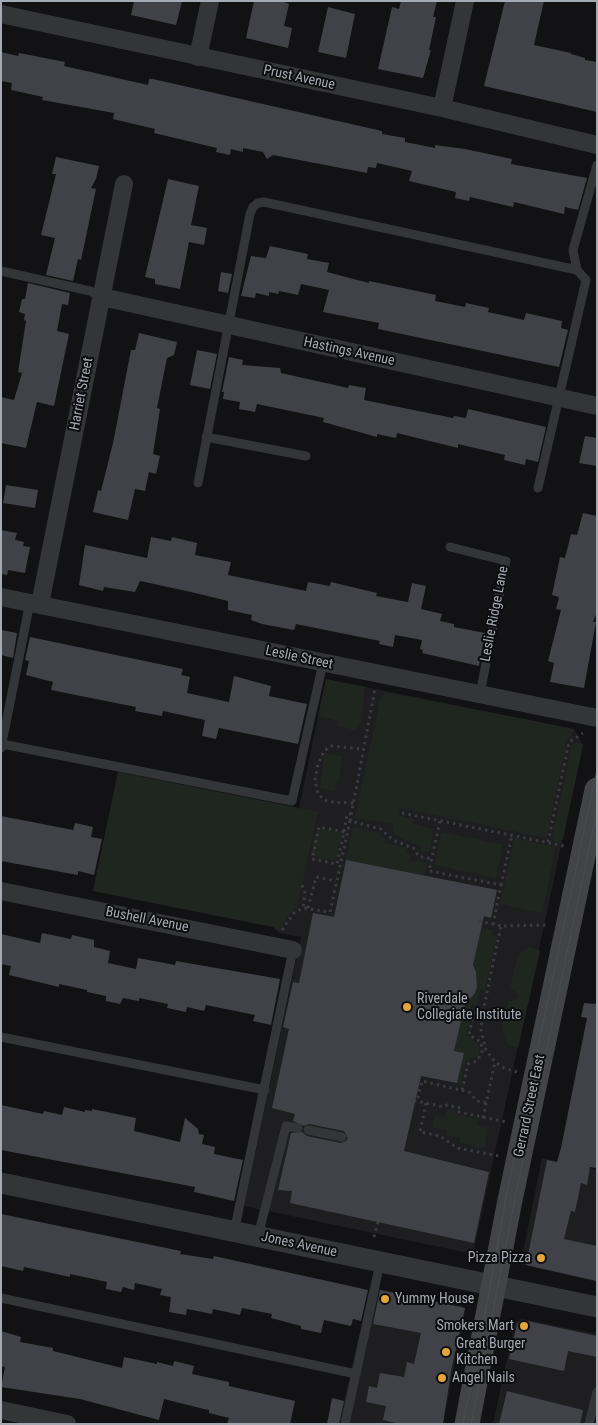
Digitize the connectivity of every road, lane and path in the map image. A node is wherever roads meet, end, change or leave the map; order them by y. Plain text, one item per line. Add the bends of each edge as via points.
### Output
1 (210, 1) edge
2 (465, 1) edge
3 (1, 14) edge
4 (198, 57) junction
5 (442, 108) junction
6 (597, 145) edge
7 (597, 165) edge
8 (124, 184) dead end
9 (577, 270) junction
10 (1, 271) edge
11 (102, 298) junction
12 (227, 326) junction
13 (559, 396) junction
14 (597, 406) edge
15 (206, 437) junction
16 (306, 456) dead end
17 (198, 483) dead end
18 (538, 488) dead end
19 (450, 547) dead end
20 (1, 597) edge
21 (35, 603) junction
22 (323, 663) junction
23 (376, 686) dead end
24 (480, 694) junction
25 (597, 718) edge
26 (585, 732) dead end
27 (2, 746) edge
28 (363, 750) junction
29 (597, 790) edge
30 (353, 803) junction
31 (402, 813) dead end
32 (351, 814) junction
33 (440, 820) junction
34 (350, 821) junction
35 (344, 832) junction
36 (512, 835) junction
37 (548, 842) junction
38 (565, 846) dead end
39 (432, 858) junction
40 (336, 881) junction
41 (302, 885) dead end
42 (501, 886) junction
43 (1, 891) edge
44 (303, 908) junction
45 (308, 908) junction
46 (479, 922) dead end
47 (493, 925) junction
48 (548, 925) dead end
49 (500, 926) junction
50 (281, 935) dead end
51 (293, 950) joint
52 (482, 1011) junction
53 (1, 1037) edge
54 (495, 1062) junction
55 (517, 1072) dead end
56 (265, 1090) junction
57 (462, 1090) junction
58 (426, 1103) junction
59 (486, 1103) junction
60 (483, 1118) junction
61 (506, 1123) dead end
62 (298, 1128) dead end
63 (308, 1130) dead end
64 (342, 1137) dead end
65 (499, 1156) dead end
66 (1, 1183) edge
67 (378, 1222) dead end
68 (234, 1232) junction
69 (258, 1237) junction
70 (374, 1237) dead end
71 (380, 1262) junction
72 (494, 1286) junction
73 (1, 1298) edge
74 (597, 1307) edge
75 (356, 1374) junction
76 (597, 1392) edge
77 (1, 1410) edge
78 (592, 1423) edge
79 (67, 1424) edge
80 (345, 1424) edge
81 (467, 1424) edge

1 - 4 street
2 - 5 street
3 - 4 street, Prust Avenue
4 - 5 street, Prust Avenue
5 - 6 street, Prust Avenue
7 - 9 lane via 573,250
8 - 11 street, Harriet Street
9 - 12 lane via 264,202 253,207 250,214
9 - 13 lane via 586,280
10 - 11 lane via 90,291
11 - 12 street, Hastings Avenue
11 - 21 street, Harriet Street
12 - 13 street, Hastings Avenue
12 - 15 lane
13 - 14 street, Hastings Avenue
13 - 18 lane
15 - 16 lane
15 - 17 lane
19 - 24 lane, Leslie Ridge Lane via 506,561
20 - 21 street, Leslie Street
21 - 22 street, Leslie Street
21 - 27 lane
22 - 24 street, Leslie Street
22 - 27 lane via 292,801
23 - 28 path
24 - 25 street, Leslie Street
26 - 37 path via 569,742
28 - 30 path
28 - 30 path via 331,746 320,757 316,772 316,790 324,800
29 - 72 main road, Gerrard Street East
30 - 32 path
31 - 33 path
32 - 34 path
32 - 35 path via 347,814
33 - 36 path
33 - 39 path
34 - 39 path via 381,829 393,840 415,849 418,856
34 - 40 path
35 - 35 path via 337,864 312,859 319,827
36 - 37 path
36 - 42 path
37 - 38 path
39 - 42 path via 429,871
40 - 45 path via 316,877
40 - 45 path via 330,912
41 - 44 path via 305,892
42 - 47 path
43 - 51 street, Bushell Avenue
44 - 45 path
44 - 50 path via 286,922
46 - 47 path
47 - 49 path
48 - 49 path
49 - 52 path
51 - 56 lane
52 - 54 path via 481,1030 486,1050
52 - 57 path via 474,1009 469,1035 481,1042 482,1052 477,1061 468,1064
53 - 56 lane
54 - 55 path
54 - 59 path
56 - 68 lane
57 - 58 path via 422,1081 416,1101
57 - 59 path via 474,1095 477,1101
58 - 60 path via 461,1108 460,1112
58 - 65 path via 420,1132 440,1136 457,1148
59 - 60 path
60 - 61 path
62 - 69 lane via 286,1126
63 - 64 lane
66 - 68 street, Jones Avenue
67 - 70 path
68 - 69 street, Jones Avenue
69 - 71 street, Jones Avenue
71 - 72 street, Jones Avenue
71 - 75 lane
72 - 74 street, Jones Avenue
72 - 81 main road, Gerrard Street East
73 - 75 lane
75 - 80 lane
76 - 78 lane
77 - 79 street

